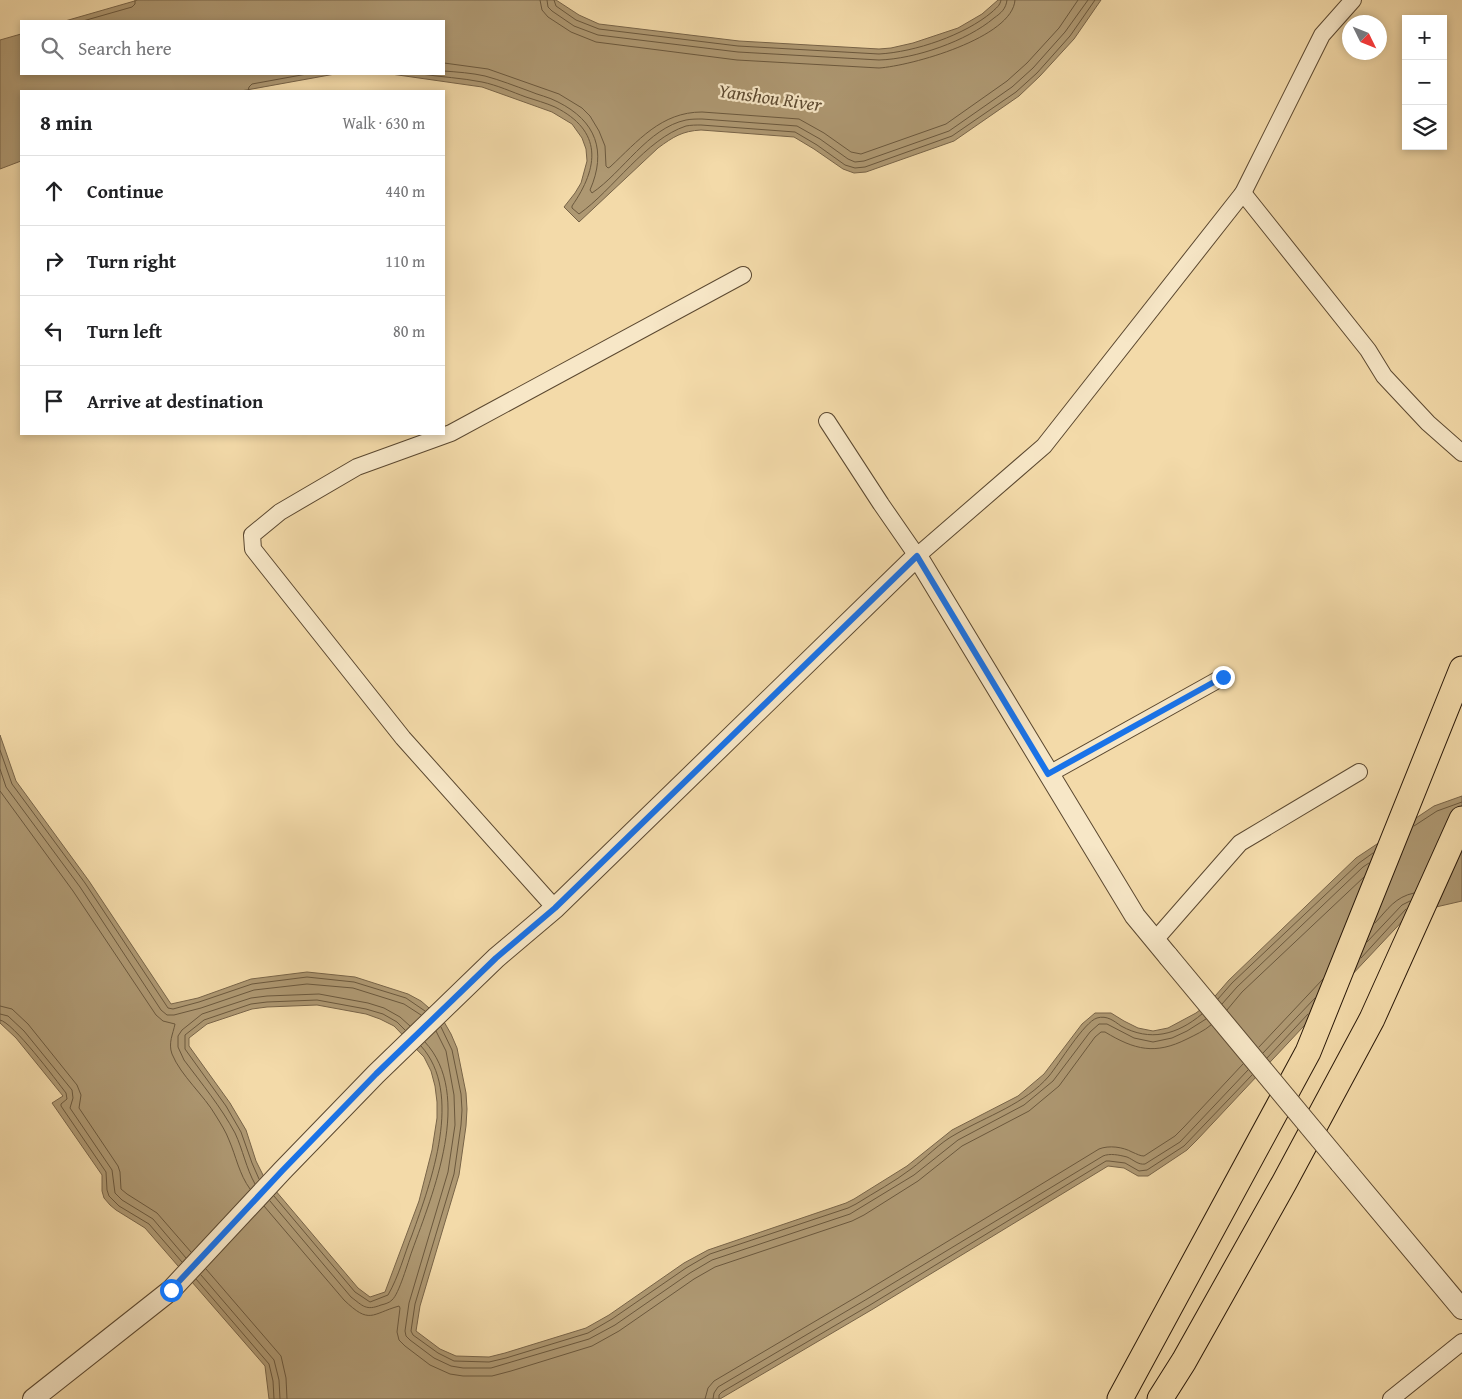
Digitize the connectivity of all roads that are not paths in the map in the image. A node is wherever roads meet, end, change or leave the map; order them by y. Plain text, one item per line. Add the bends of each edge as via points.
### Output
1 (1353, 0) edge
2 (1243, 193) junction
3 (743, 275) dead end
4 (827, 421) dead end
5 (1462, 453) edge
6 (917, 556) junction
7 (1462, 669) edge
8 (1223, 677) dead end
9 (1359, 772) dead end
10 (1048, 774) junction
11 (1462, 819) edge
12 (555, 908) junction
13 (1155, 940) junction
14 (1462, 1309) edge
15 (1462, 1342) edge
16 (33, 1399) edge
17 (1120, 1399) edge
18 (1160, 1399) edge
19 (1391, 1399) edge

1 - 2 street via 1322,35
2 - 5 street via 1368,350 1384,376 1428,423
2 - 6 street via 1044,446
3 - 12 street via 451,433 357,467 280,512 252,536 253,549 403,738
4 - 6 street
6 - 10 street
6 - 12 street
7 - 17 main road via 1308,1052
8 - 10 street
9 - 13 street via 1240,843
10 - 13 street via 1135,916
11 - 18 main road via 1372,1019 1279,1192
12 - 16 street via 496,958 376,1074 171,1290
13 - 14 street, bridge
15 - 19 street

